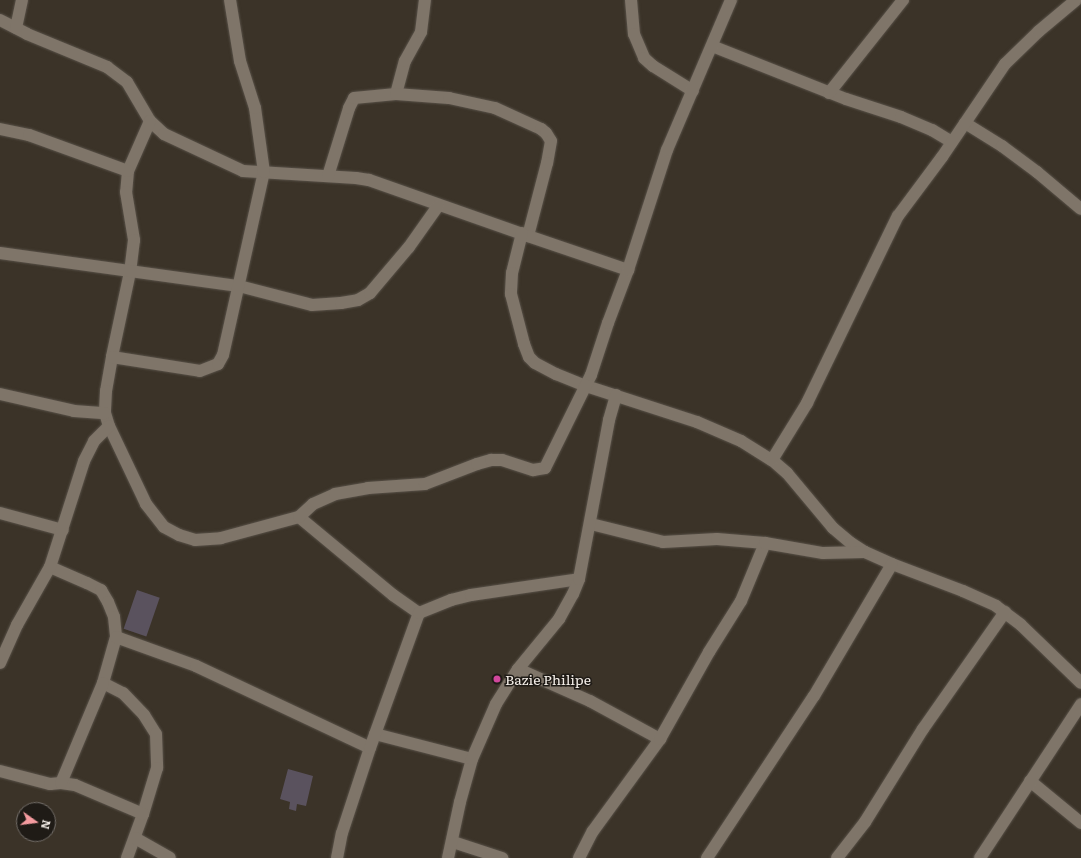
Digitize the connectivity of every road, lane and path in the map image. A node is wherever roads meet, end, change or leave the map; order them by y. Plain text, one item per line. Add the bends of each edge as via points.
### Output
1 (22, 0) edge
2 (230, 0) edge
3 (425, 0) edge
4 (631, 0) edge
5 (731, 0) edge
6 (904, 0) edge
7 (1076, 0) edge
8 (0, 20) edge
9 (16, 28) junction
10 (712, 46) junction
11 (693, 91) junction
12 (830, 93) junction
13 (396, 94) junction
14 (150, 120) junction
15 (965, 123) junction
16 (0, 129) edge
17 (952, 142) junction
18 (128, 171) junction
19 (264, 172) junction
20 (328, 176) junction
21 (438, 206) junction
22 (1081, 209) edge
23 (525, 234) junction
24 (0, 253) edge
25 (628, 270) junction
26 (130, 272) junction
27 (239, 286) junction
28 (112, 357) junction
29 (586, 386) junction
30 (0, 394) edge
31 (616, 395) junction
32 (106, 413) junction
33 (109, 426) junction
34 (772, 460) junction
35 (0, 513) edge
36 (298, 518) junction
37 (591, 524) junction
38 (63, 530) junction
39 (765, 543) junction
40 (865, 552) junction
41 (892, 564) junction
42 (50, 567) junction
43 (579, 579) junction
44 (1005, 612) junction
45 (419, 613) junction
46 (116, 637) junction
47 (0, 664) edge
48 (518, 669) junction
49 (104, 683) junction
50 (1081, 684) edge
51 (1081, 704) edge
52 (375, 734) junction
53 (660, 739) junction
54 (370, 748) junction
55 (472, 759) junction
56 (0, 771) edge
57 (1030, 781) junction
58 (61, 783) junction
59 (143, 814) junction
60 (1081, 823) edge
61 (135, 838) junction
62 (453, 842) junction
63 (127, 858) edge
64 (170, 858) edge
65 (337, 858) edge
66 (448, 858) edge
67 (502, 858) edge
68 (579, 858) edge
69 (707, 858) edge
70 (837, 858) edge
71 (980, 858) edge

1 - 9 street
2 - 19 street via 240,61 255,108
3 - 13 street via 421,32 405,61
4 - 11 street via 634,34 644,58
5 - 10 street
6 - 12 street
7 - 15 street via 1013,55
8 - 9 street
9 - 14 street via 107,68 127,82
10 - 11 street
10 - 12 street
11 - 25 street via 667,150
12 - 17 street via 901,117
13 - 20 street via 354,98
13 - 23 street via 449,98 495,108 546,133 551,143
14 - 18 street
14 - 19 street via 164,134 243,171
15 - 17 street
15 - 22 street via 1031,167
16 - 18 street via 29,135
17 - 34 street via 898,216 807,403
18 - 26 street via 126,192 134,240
19 - 20 street
19 - 27 street
20 - 21 street via 369,180
21 - 23 street
21 - 27 street via 375,288 358,300 312,305
23 - 25 street
23 - 29 street via 510,285 512,301 529,357 541,367
24 - 26 street
25 - 29 street
26 - 27 street
26 - 28 street
27 - 28 street via 223,355 218,364 200,371
28 - 32 street via 106,391
29 - 31 street
29 - 36 street via 545,468 533,470 502,460 491,460 425,484 368,488 335,494 313,504
30 - 32 street via 74,411
31 - 34 street via 697,422 741,441
31 - 37 street via 609,420
32 - 33 street
33 - 36 street via 146,504 164,527 172,532 195,540 221,538
33 - 38 street via 94,441 84,461
34 - 40 street via 787,473 833,528
35 - 38 street
36 - 45 street via 392,595
37 - 39 street via 663,542 717,539
37 - 43 street
38 - 42 street
39 - 40 street via 823,553
39 - 53 street via 741,601
40 - 41 street
41 - 44 street via 981,598
41 - 69 street via 814,696
42 - 46 street via 101,590 114,617
42 - 47 street via 17,625
43 - 45 street via 471,595
43 - 48 street via 559,619
44 - 50 street via 1041,643
44 - 70 street via 924,729 865,822
45 - 52 street
46 - 49 street
46 - 54 street via 196,666
48 - 53 street via 590,701
48 - 55 street via 496,704
49 - 58 street
49 - 59 street via 123,693 144,715 156,734 156,768
51 - 57 street
52 - 54 street
52 - 55 street
53 - 68 street via 593,831
54 - 65 street via 342,832
55 - 62 street via 460,802
56 - 58 street via 50,784
57 - 60 street
57 - 71 street
58 - 59 street via 75,785
59 - 61 street
61 - 63 street
61 - 64 street
62 - 66 street
62 - 67 street

